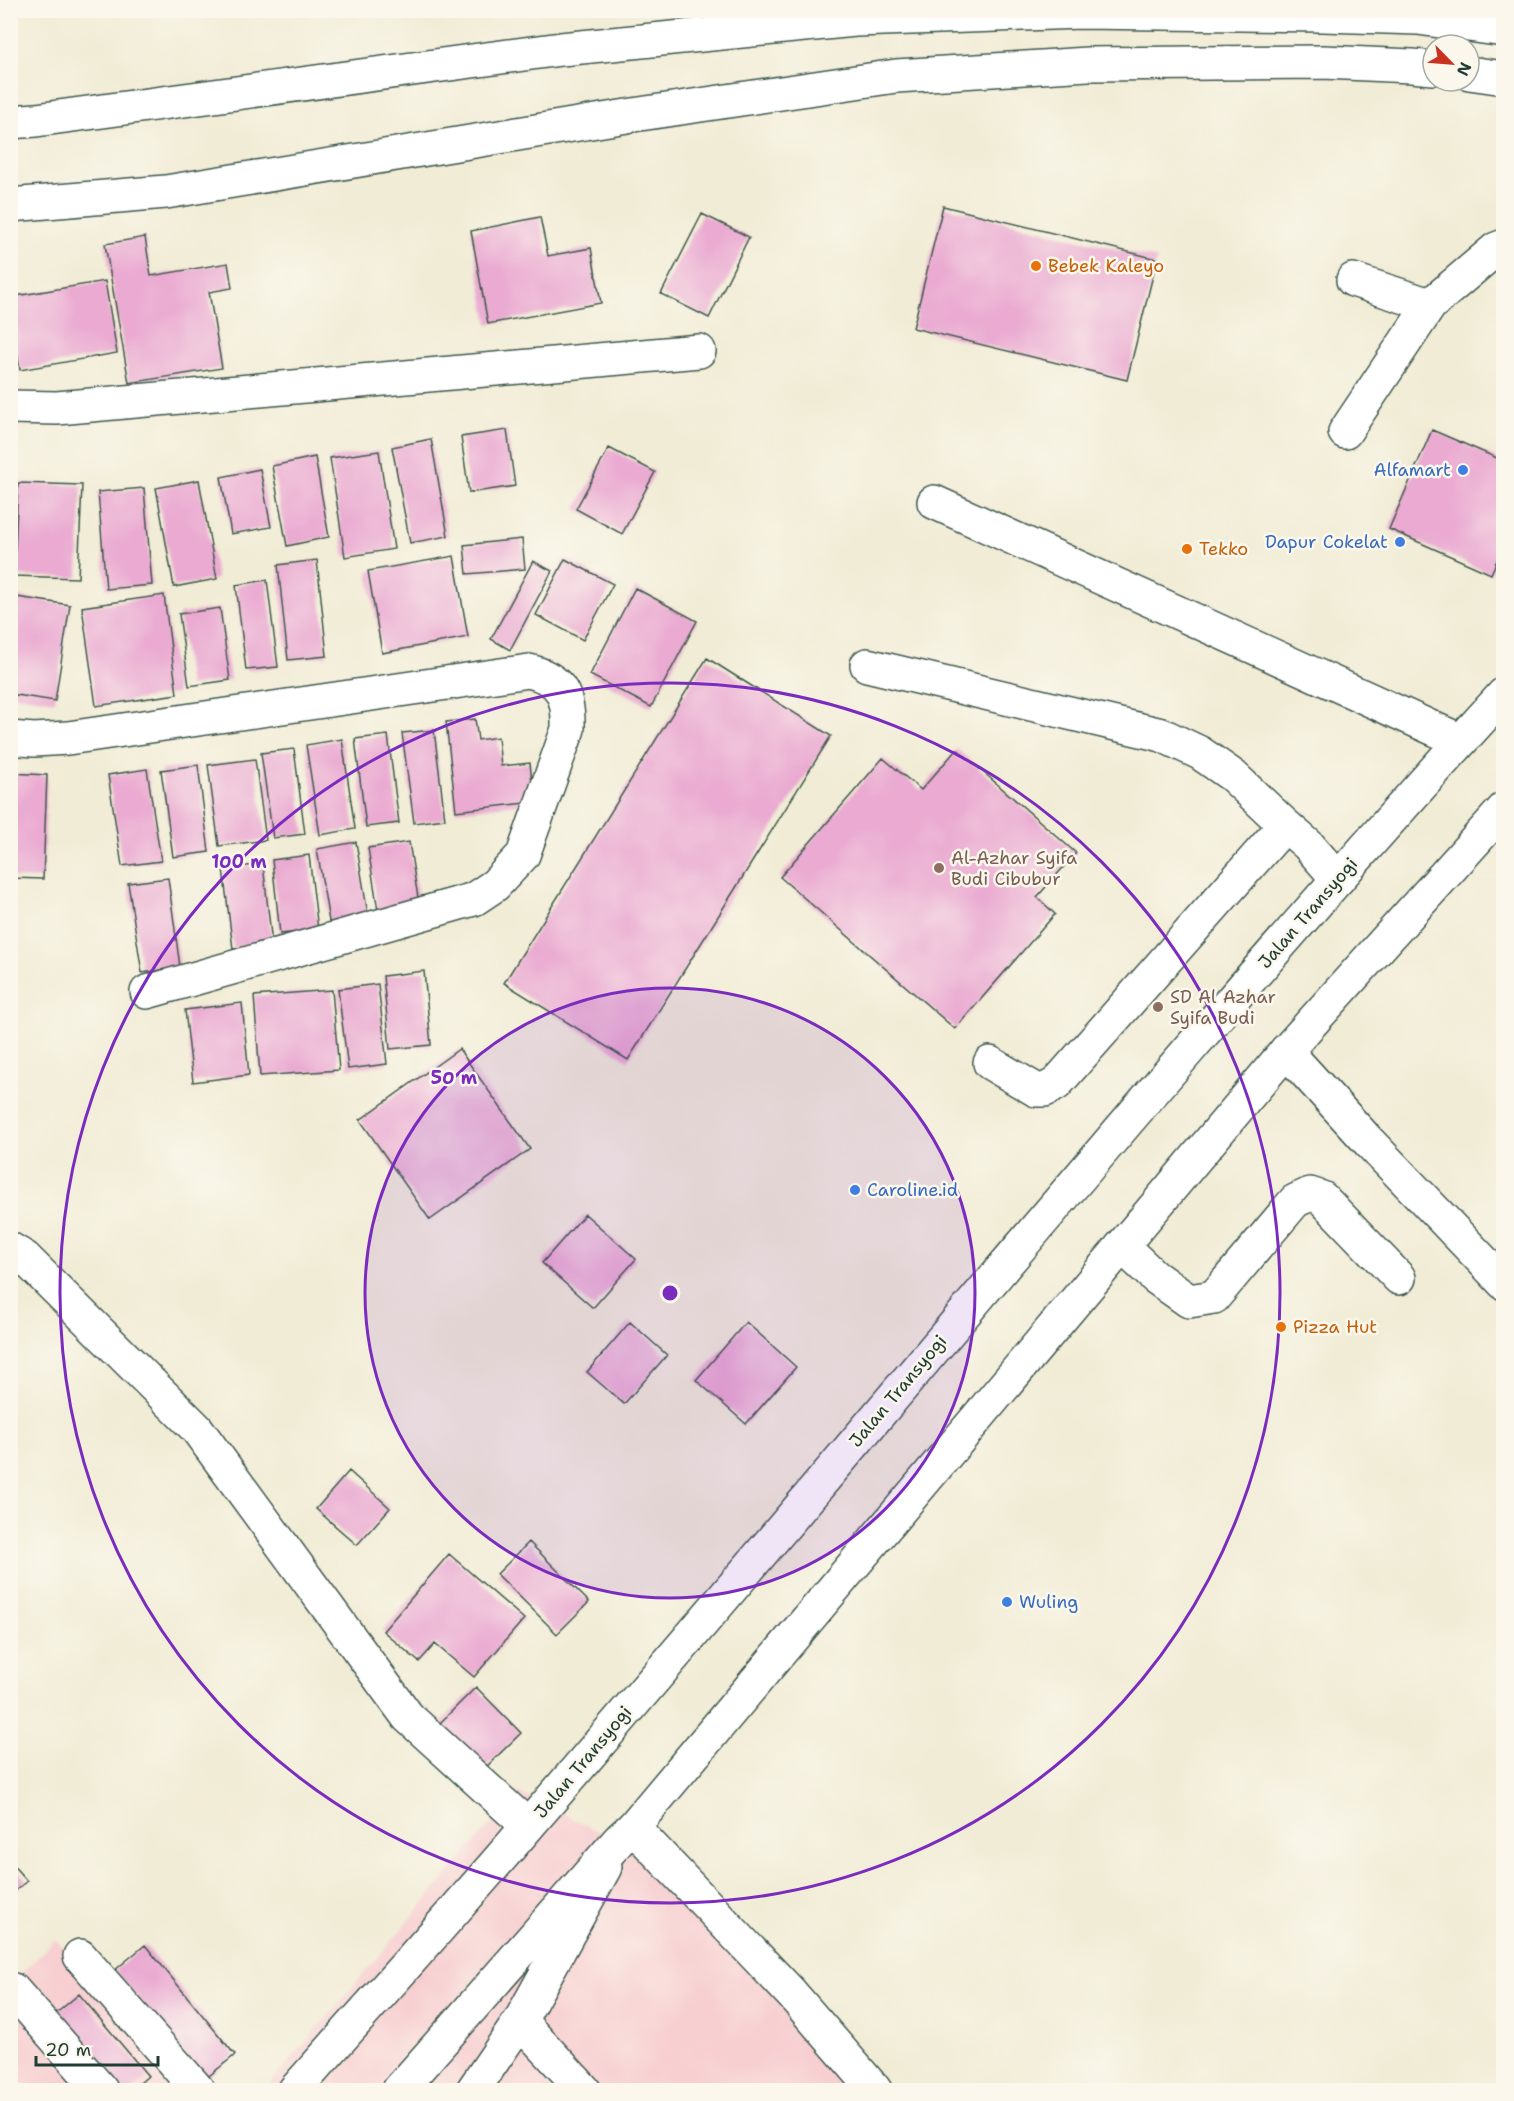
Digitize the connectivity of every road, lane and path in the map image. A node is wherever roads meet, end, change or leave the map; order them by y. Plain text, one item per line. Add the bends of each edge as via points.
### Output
1 (1323, 15) junction
2 (1503, 30) edge
3 (1323, 62) junction
4 (1421, 67) edge
5 (1481, 75) edge
6 (1503, 78) edge
7 (10, 122) edge
8 (10, 205) edge
9 (1503, 246) edge
10 (1353, 280) dead end
11 (1430, 305) junction
12 (699, 351) dead end
13 (10, 406) edge
14 (1346, 432) dead end
15 (934, 502) dead end
16 (867, 665) dead end
17 (1503, 694) edge
18 (10, 738) edge
19 (1461, 741) junction
20 (1501, 817) edge
21 (1285, 825) junction
22 (1338, 879) junction
23 (147, 992) dead end
24 (1286, 1051) junction
25 (990, 1063) dead end
26 (1122, 1246) junction
27 (10, 1249) edge
28 (1399, 1278) dead end
29 (1503, 1283) edge
30 (528, 1826) junction
31 (626, 1833) junction
32 (80, 1956) dead end
33 (13, 1990) dead end
34 (520, 2021) junction
35 (101, 2091) edge
36 (198, 2091) edge
37 (295, 2091) edge
38 (399, 2091) edge
39 (473, 2091) edge
40 (584, 2091) edge
41 (875, 2091) edge

1 - 2 main road via 1418,18
1 - 3 main road
1 - 7 main road via 1080,12 855,20 561,49
3 - 4 main road
3 - 8 main road via 1088,64 896,76 166,192
5 - 6 main road
9 - 11 main road
10 - 11 main road
11 - 14 main road
12 - 13 main road via 57,408
15 - 19 main road
16 - 21 main road via 1162,735 1200,753 1233,776
17 - 19 main road, Jalan Transyogi
18 - 23 main road via 68,738 529,670 550,678 560,687 568,729 523,855 495,885 474,899
19 - 22 main road, Jalan Transyogi
20 - 24 main road
21 - 22 main road
21 - 25 main road via 1056,1084 1036,1090
22 - 30 main road, Jalan Transyogi
24 - 26 main road
24 - 29 main road
26 - 28 main road via 1155,1277 1189,1300 1214,1297 1295,1201 1310,1194 1322,1198
26 - 31 main road
27 - 30 main road via 25,1258 197,1429 408,1717
30 - 37 main road, Jalan Transyogi
31 - 34 main road
31 - 38 main road
31 - 41 main road via 791,1993
32 - 36 main road
33 - 35 main road
34 - 39 main road
34 - 40 main road

